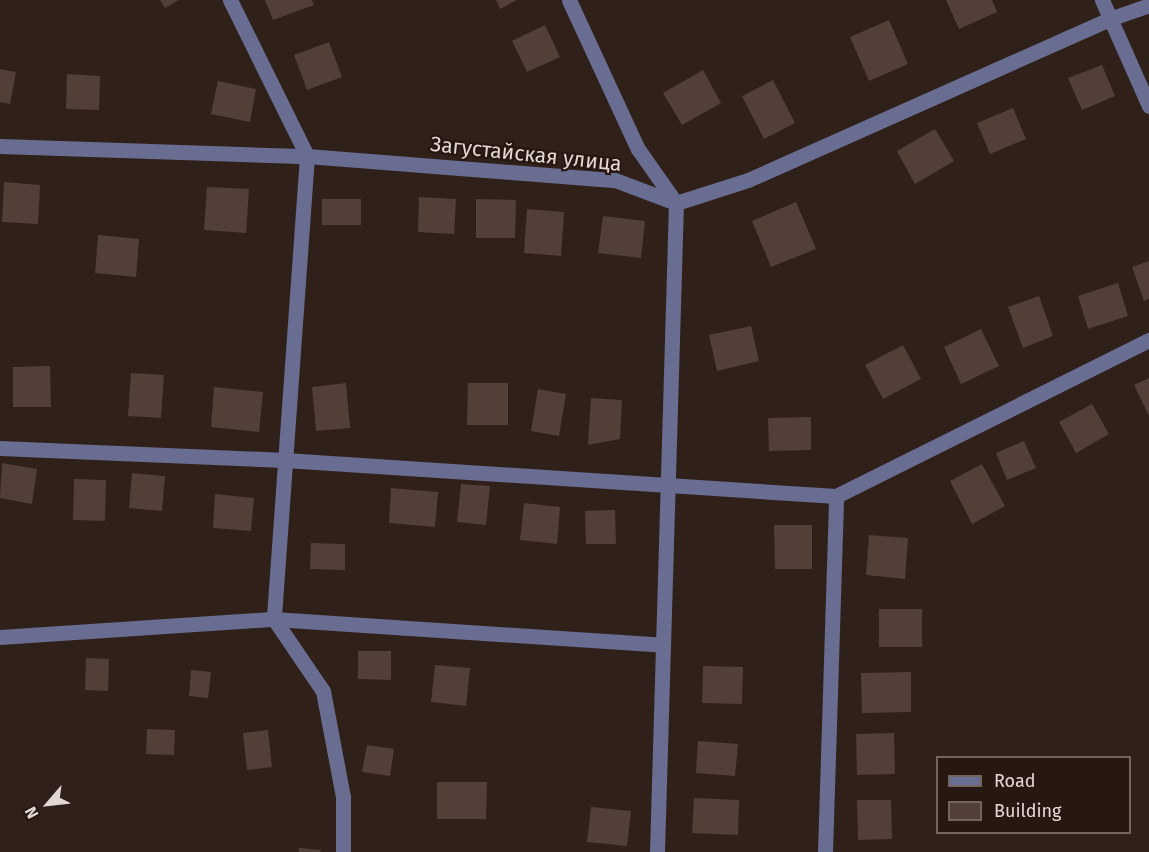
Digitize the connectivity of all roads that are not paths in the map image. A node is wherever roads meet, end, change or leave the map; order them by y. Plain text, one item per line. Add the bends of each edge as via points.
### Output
1 (230, 0) edge
2 (569, 0) edge
3 (1102, 0) edge
4 (1149, 6) edge
5 (1112, 18) junction
6 (1149, 106) edge
7 (0, 146) edge
8 (307, 156) junction
9 (676, 203) junction
10 (1149, 340) edge
11 (0, 448) edge
12 (285, 460) junction
13 (670, 484) junction
14 (836, 496) junction
15 (274, 619) junction
16 (0, 637) edge
17 (663, 645) junction
18 (343, 852) edge
19 (657, 852) edge
20 (825, 852) edge

1 - 8 street
2 - 9 street via 638,148
3 - 5 street
4 - 5 street
5 - 6 street
5 - 9 street via 748,180
7 - 8 street, Загустайская улица
8 - 9 street, Загустайская улица via 615,180
8 - 12 street
9 - 13 street
10 - 14 street
11 - 12 street
12 - 13 street
12 - 15 street
13 - 14 street
13 - 17 street
14 - 20 street
15 - 16 street
15 - 17 street
15 - 18 street via 323,691 343,797
17 - 19 street

